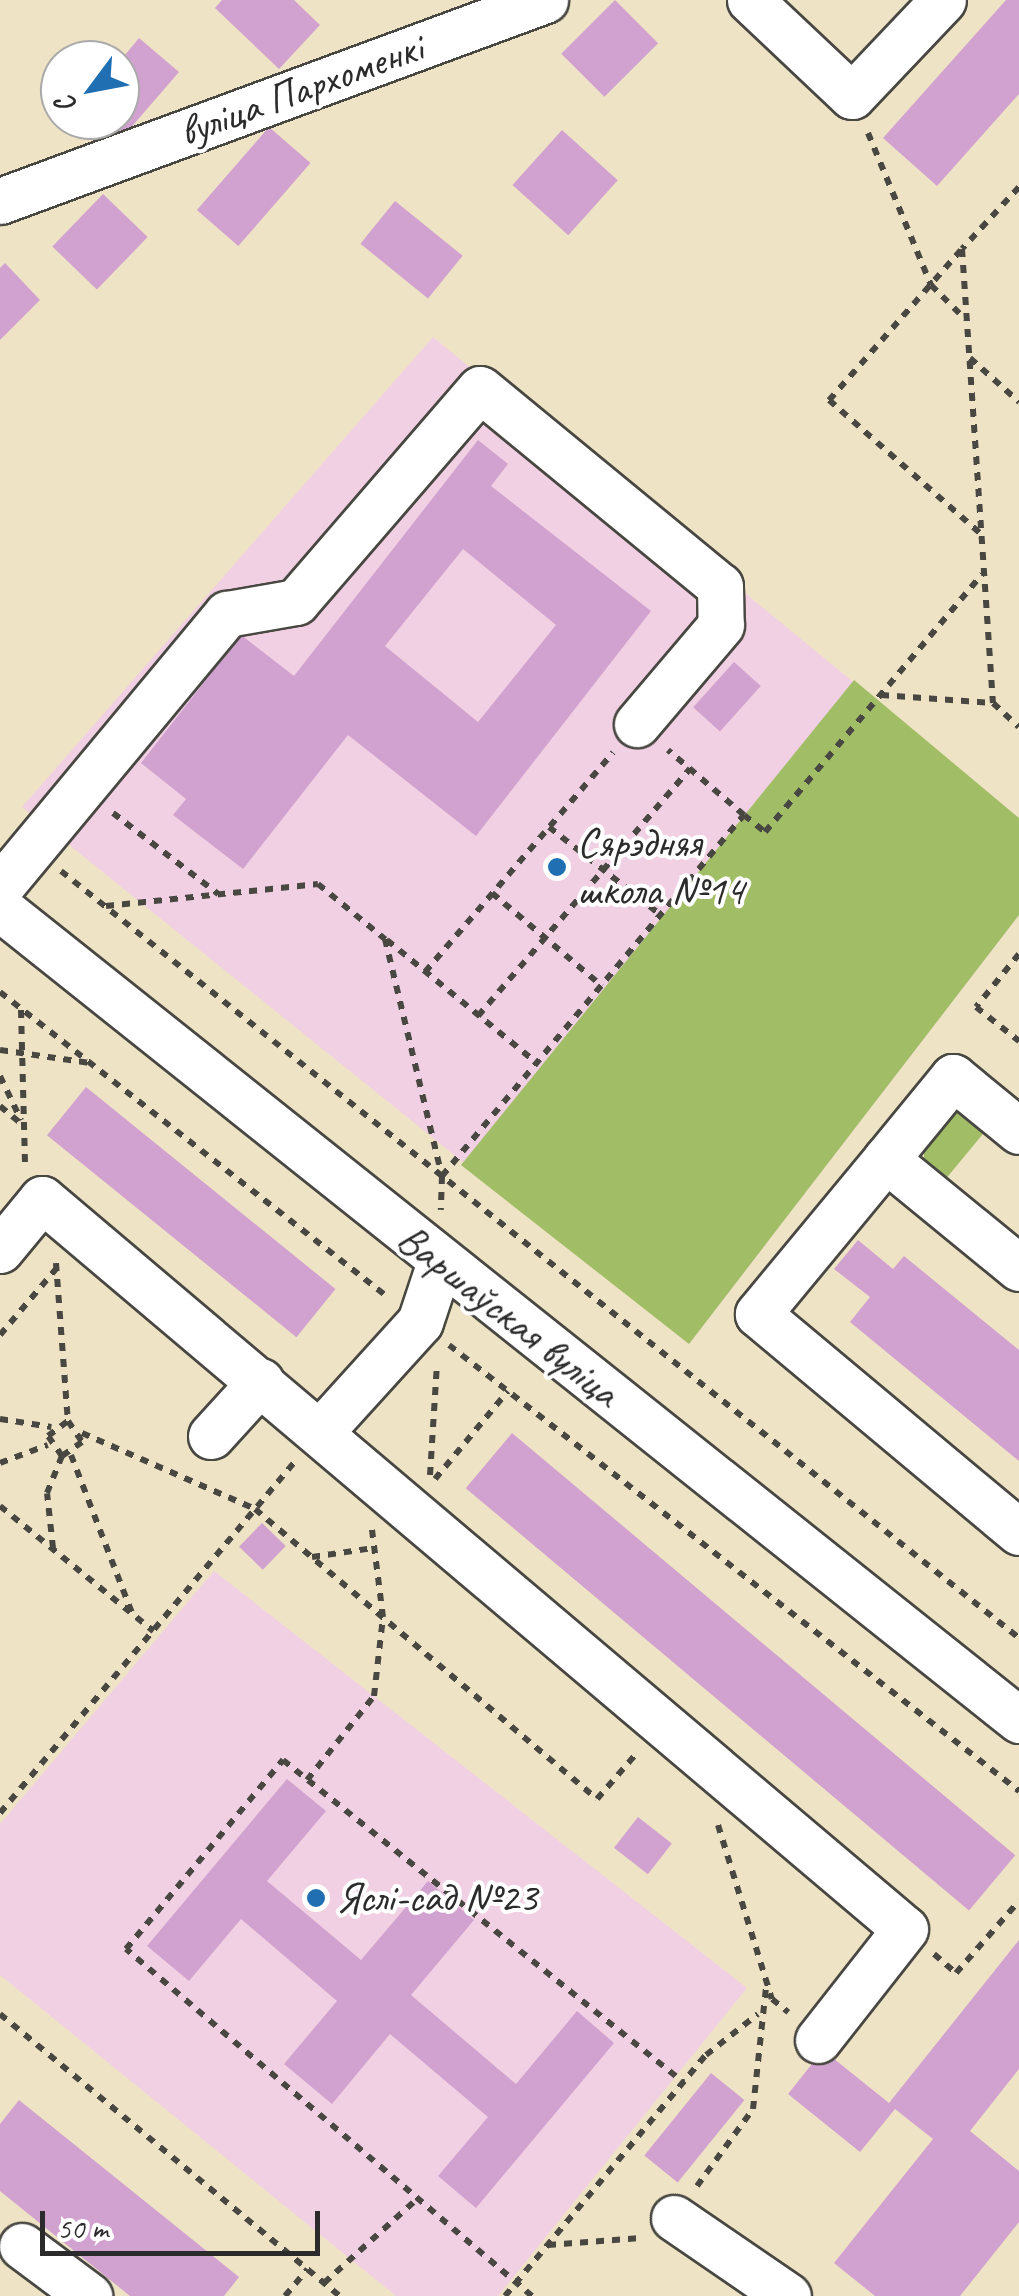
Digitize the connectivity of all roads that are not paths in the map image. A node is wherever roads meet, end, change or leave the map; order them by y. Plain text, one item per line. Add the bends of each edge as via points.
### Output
1 (545, 0) edge
2 (750, 0) edge
3 (943, 0) edge
4 (0, 202) edge
5 (638, 724) road end
6 (0, 887) edge
7 (0, 908) edge
8 (1019, 1131) edge
9 (886, 1159) junction
10 (26, 1226) edge
11 (1012, 1249) edge
12 (440, 1262) junction
13 (261, 1381) junction
14 (321, 1432) junction
15 (212, 1436) dead end
16 (1019, 1532) edge
17 (1019, 1720) edge
18 (818, 2040) road end
19 (686, 2226) road end
20 (22, 2246) dead end
21 (89, 2296) edge
22 (788, 2296) edge

1 - 4 street, вуліца Пархоменкі
2 - 3 street via 852,96
5 - 6 street via 721,625 720,586 480,389 296,602 228,614
7 - 12 street, Варшаўская вуліца
8 - 9 street via 953,1077
9 - 11 street
9 - 16 street via 758,1314
10 - 13 street
12 - 14 street via 420,1322
12 - 17 street, Варшаўская вуліца
13 - 14 street
13 - 15 street
14 - 18 street via 906,1928
19 - 22 street
20 - 21 street

